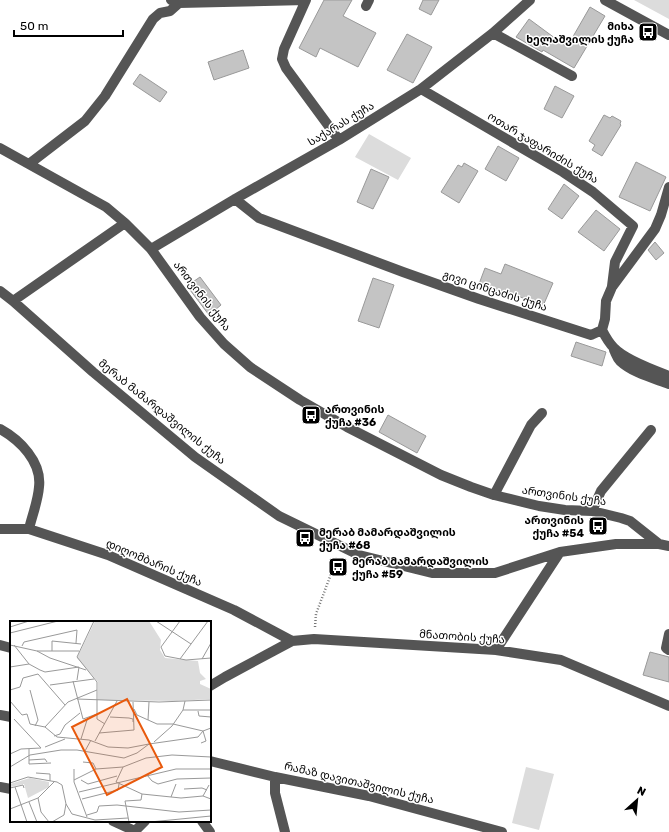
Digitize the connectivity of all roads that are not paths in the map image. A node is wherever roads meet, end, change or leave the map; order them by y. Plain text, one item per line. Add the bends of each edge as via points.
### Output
1 (306, 0) edge
2 (530, 0) edge
3 (605, 0) edge
4 (175, 2) edge
5 (493, 33) junction
6 (669, 35) edge
7 (572, 76) dead end
8 (421, 89) junction
9 (339, 140) junction
10 (0, 148) edge
11 (29, 164) junction
12 (669, 187) edge
13 (235, 199) junction
14 (125, 223) junction
15 (151, 249) junction
16 (612, 287) junction
17 (0, 291) edge
18 (13, 301) junction
19 (602, 330) junction
20 (614, 348) junction
21 (669, 376) edge
22 (669, 384) edge
23 (542, 413) dead end
24 (0, 429) edge
25 (651, 430) dead end
26 (494, 495) junction
27 (592, 511) junction
28 (0, 529) edge
29 (29, 529) junction
30 (664, 545) edge
31 (560, 552) junction
32 (669, 634) edge
33 (292, 641) junction
34 (0, 645) edge
35 (10, 648) edge
36 (496, 650) junction
37 (669, 650) edge
38 (211, 685) edge
39 (669, 706) edge
40 (0, 715) edge
41 (10, 717) edge
42 (211, 761) edge
43 (275, 777) junction
44 (0, 787) edge
45 (10, 789) edge
46 (116, 822) edge
47 (144, 822) edge
48 (203, 822) edge
49 (489, 830) edge
50 (134, 831) edge
51 (210, 832) edge
52 (285, 832) edge
53 (502, 832) edge

1 - 4 street
1 - 9 street via 282,59
2 - 5 street, საქარას ქუჩა
3 - 6 street
4 - 11 street via 170,11 160,13 153,20 105,96 84,121
5 - 7 street
5 - 8 street, საქარას ქუჩა
8 - 9 street, საქარას ქუჩა
8 - 16 street, ოთარ ჯაფარიძის ქუჩა via 563,172 593,192 633,226 615,262
9 - 13 street, საქარას ქუჩა
10 - 11 street, ართვინის ქუჩა
11 - 14 street, ართვინის ქუჩა via 106,207
12 - 16 street via 655,230
13 - 15 street, საქარას ქუჩა
13 - 19 street, გივი ცინცაძის ქუჩა via 259,218 417,277 591,335
14 - 15 street, ართვინის ქუჩა
14 - 18 street
15 - 26 street, ართვინის ქუჩა via 200,317 224,344 250,367 347,427 441,475
16 - 19 street via 606,301
17 - 18 street, მერაბ მამარდაშვილის ქუჩა
18 - 31 street, მერაბ მამარდაშვილის ქუჩა via 195,457 279,516 359,555 432,573 495,573
19 - 20 street
20 - 21 street via 643,366
20 - 22 street via 619,360 630,368
23 - 26 street via 531,424
24 - 29 street via 11,435 28,453 38,471 39,487
25 - 27 street via 601,491
26 - 27 street, ართვინის ქუჩა via 539,506
27 - 30 street, ართვინის ქუჩა via 630,521
28 - 29 street, დიღომბარის ქუჩა
29 - 33 street, დიღომბარის ქუჩა via 108,555 234,610
30 - 31 street, მერაბ მამარდაშვილის ქუჩა via 616,544
31 - 36 street
32 - 37 street via 666,648
33 - 36 street, მნათობის ქუჩა
33 - 38 street
34 - 35 street
36 - 39 street, მნათობის ქუჩა via 561,660
40 - 41 street
42 - 43 street, რამაზ დავითაშვილის ქუჩა
43 - 49 street, რამაზ დავითაშვილის ქუჩა via 369,796
43 - 52 street via 275,793
44 - 45 street
46 - 50 street
47 - 50 street
48 - 51 street
49 - 53 street, რამაზ დავითაშვილის ქუჩა

